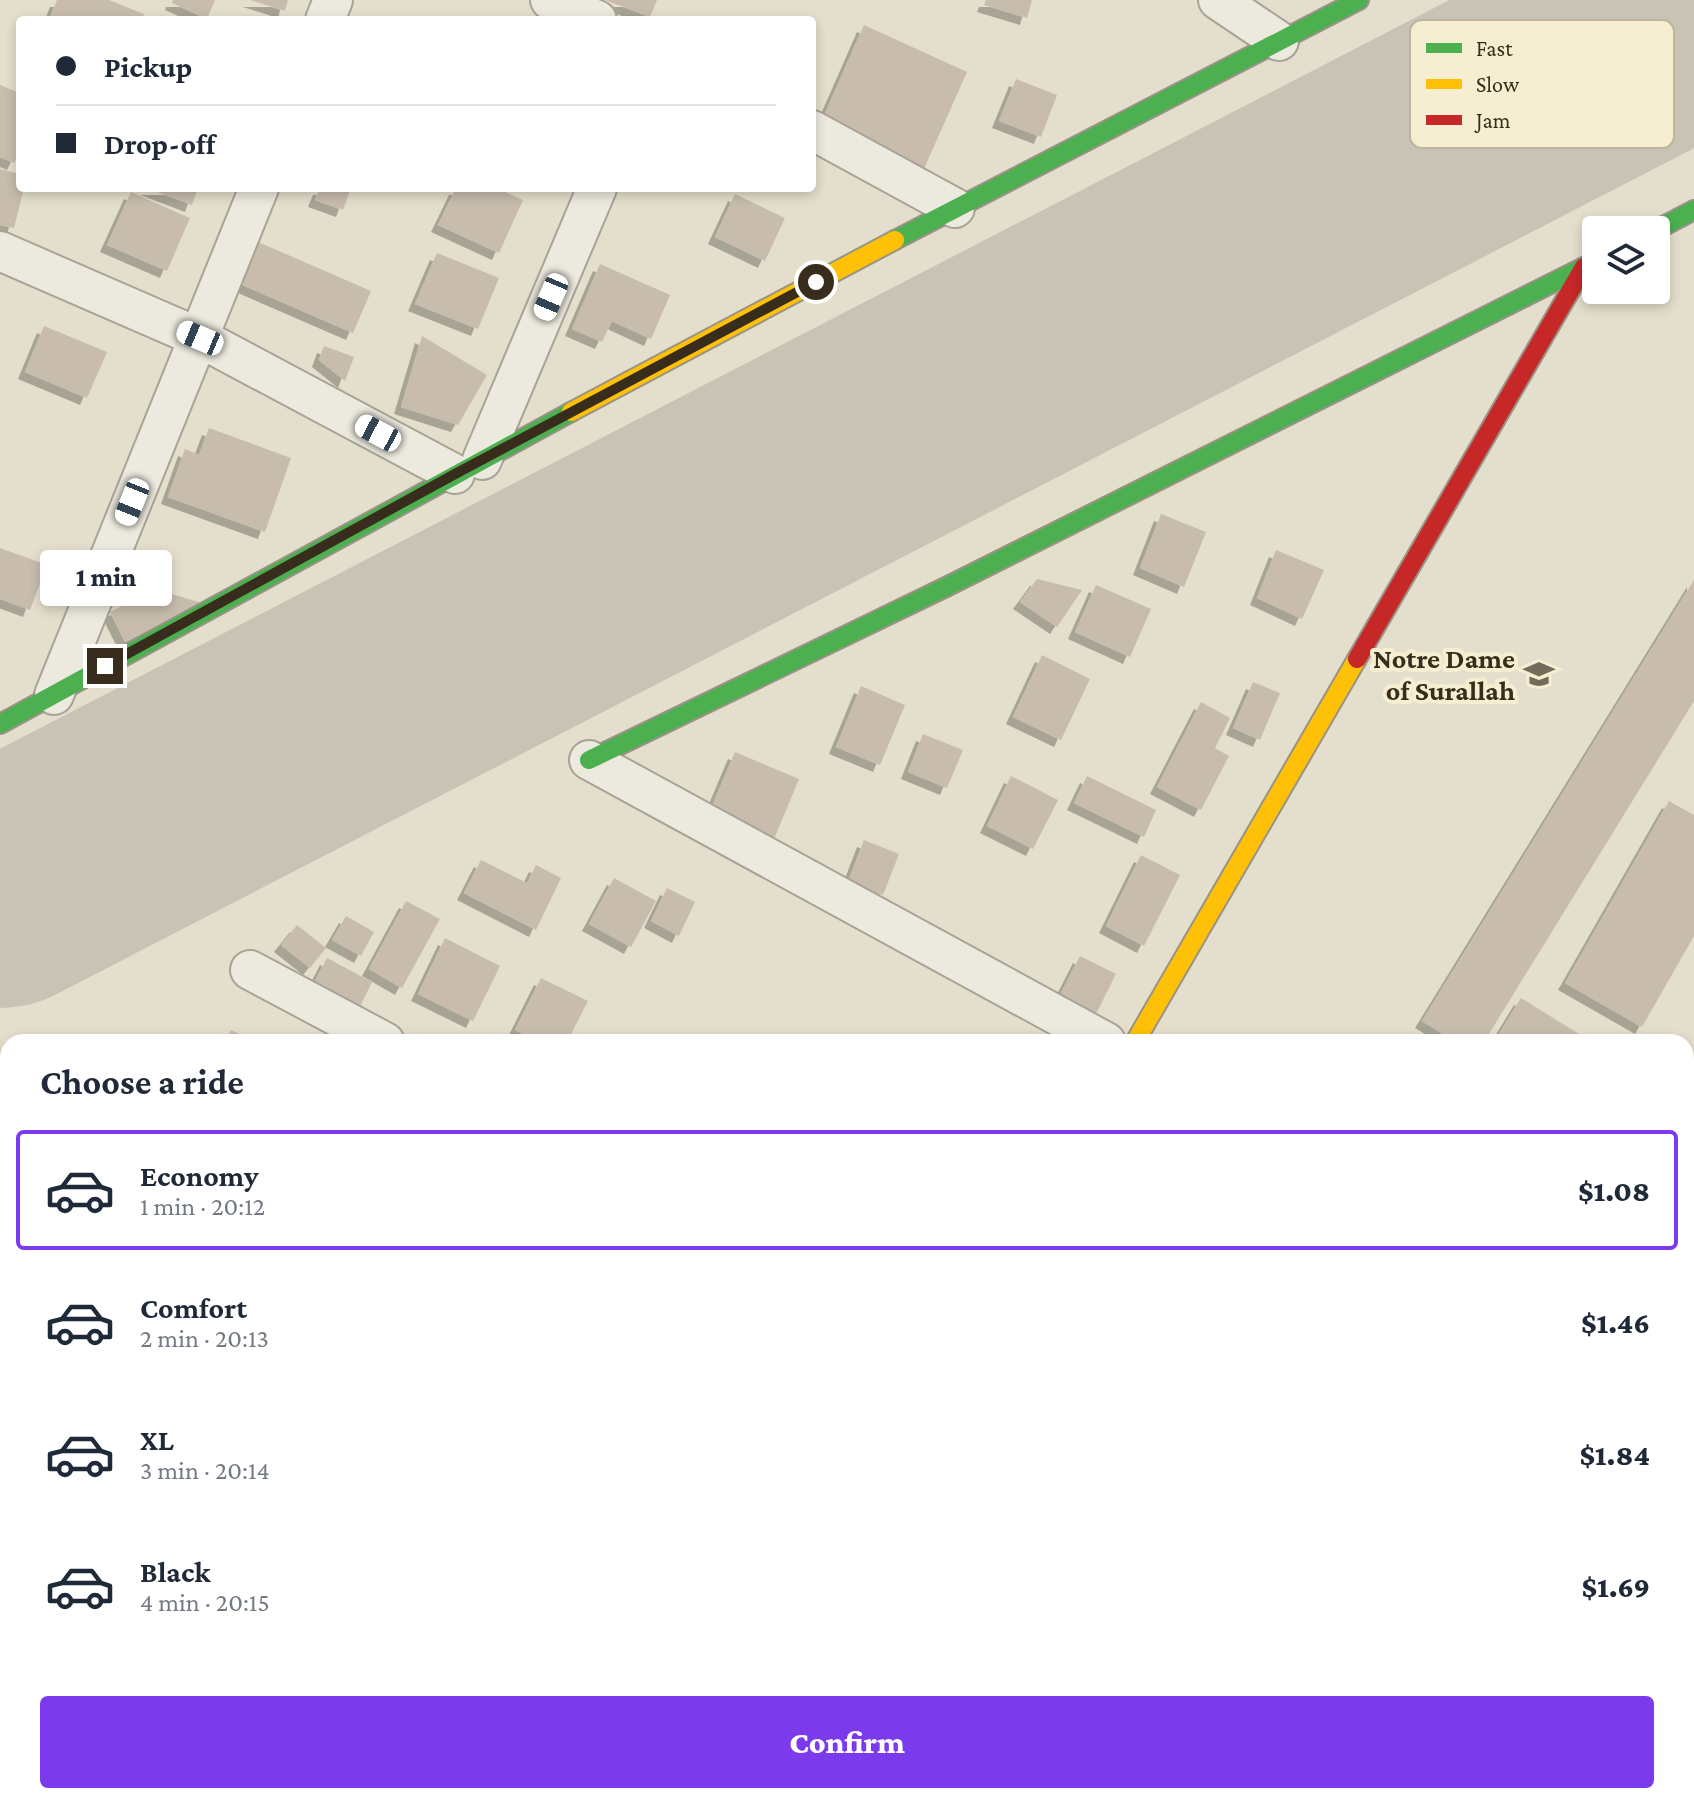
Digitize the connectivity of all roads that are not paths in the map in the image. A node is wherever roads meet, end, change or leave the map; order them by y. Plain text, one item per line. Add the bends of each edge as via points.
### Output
1 (550, 0) edge
2 (1218, 0) edge
3 (1359, 0) edge
4 (588, 16) edge
5 (1279, 41) junction
6 (816, 132) edge
7 (257, 192) edge
8 (595, 192) edge
9 (955, 208) junction
10 (1694, 210) edge
11 (1670, 223) edge
12 (0, 251) edge
13 (1582, 268) edge
14 (1582, 278) edge
15 (200, 338) junction
16 (468, 467) junction
17 (54, 695) junction
18 (0, 724) edge
19 (589, 760) joint
20 (250, 970) dead end
21 (370, 1034) edge
22 (1091, 1034) edge
23 (1140, 1034) edge

1 - 4 street
2 - 5 street
3 - 5 street
5 - 9 street
6 - 9 street
7 - 15 street
8 - 16 street
9 - 16 street
10 - 11 street
12 - 15 street
13 - 19 street
14 - 23 street
15 - 16 street
15 - 17 street
16 - 17 street
17 - 18 street
19 - 22 street
20 - 21 street

